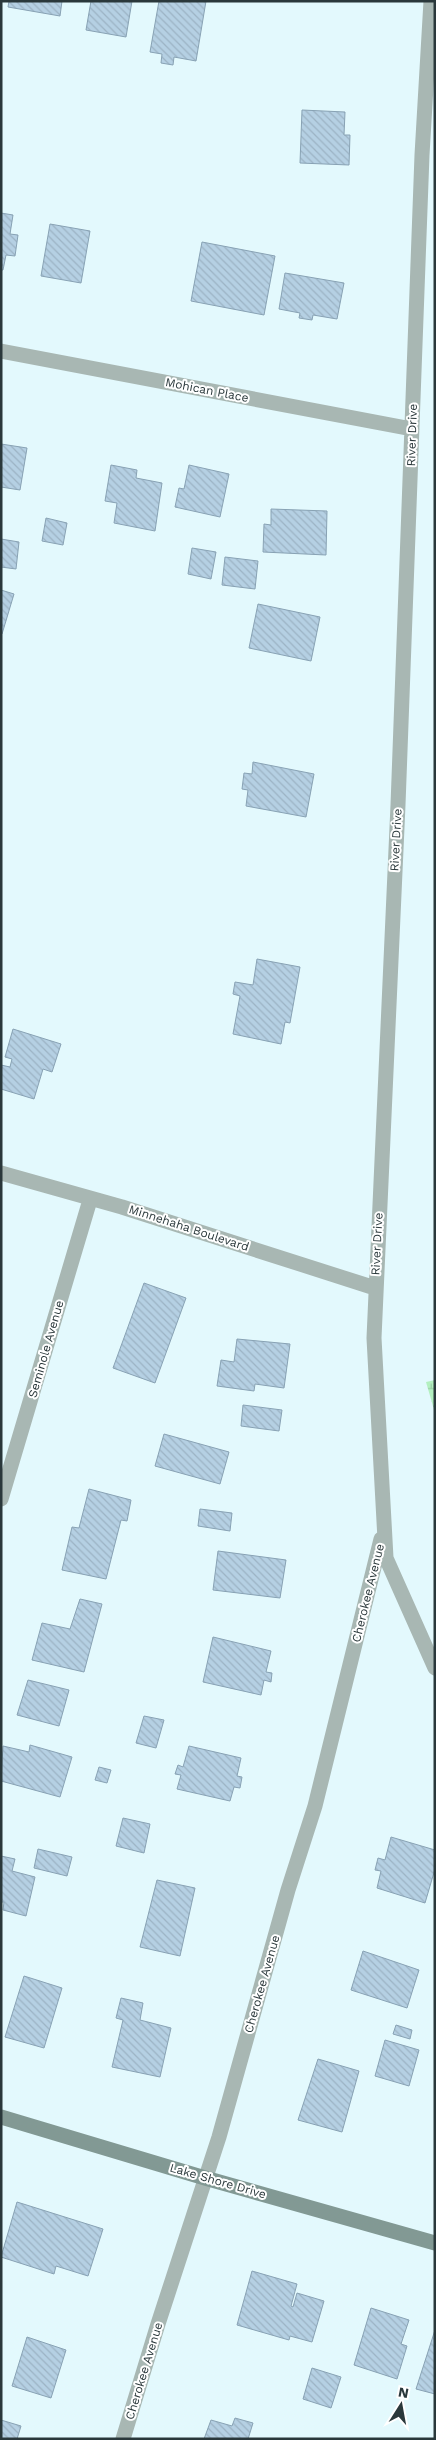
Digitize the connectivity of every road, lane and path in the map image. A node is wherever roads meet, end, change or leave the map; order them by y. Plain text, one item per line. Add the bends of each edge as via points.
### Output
1 (431, 1) edge
2 (1, 351) edge
3 (412, 429) junction
4 (1, 1173) edge
5 (90, 1200) junction
6 (375, 1288) junction
7 (1, 1499) edge
8 (384, 1525) junction
9 (435, 1668) edge
10 (1, 2117) edge
11 (205, 2178) junction
12 (435, 2243) edge
13 (124, 2439) edge

1 - 3 street, River Drive
2 - 3 street, Mohican Place
3 - 6 street, River Drive
4 - 5 street, Minnehaha Boulevard
5 - 6 street, Minnehaha Boulevard via 122,1207
5 - 7 street, Seminole Avenue
6 - 8 street, River Drive via 374,1338
8 - 9 street, River Drive via 386,1558
8 - 11 street, Cherokee Avenue via 315,1806
10 - 11 street, Lake Shore Drive
11 - 12 street, Lake Shore Drive
11 - 13 street, Cherokee Avenue

